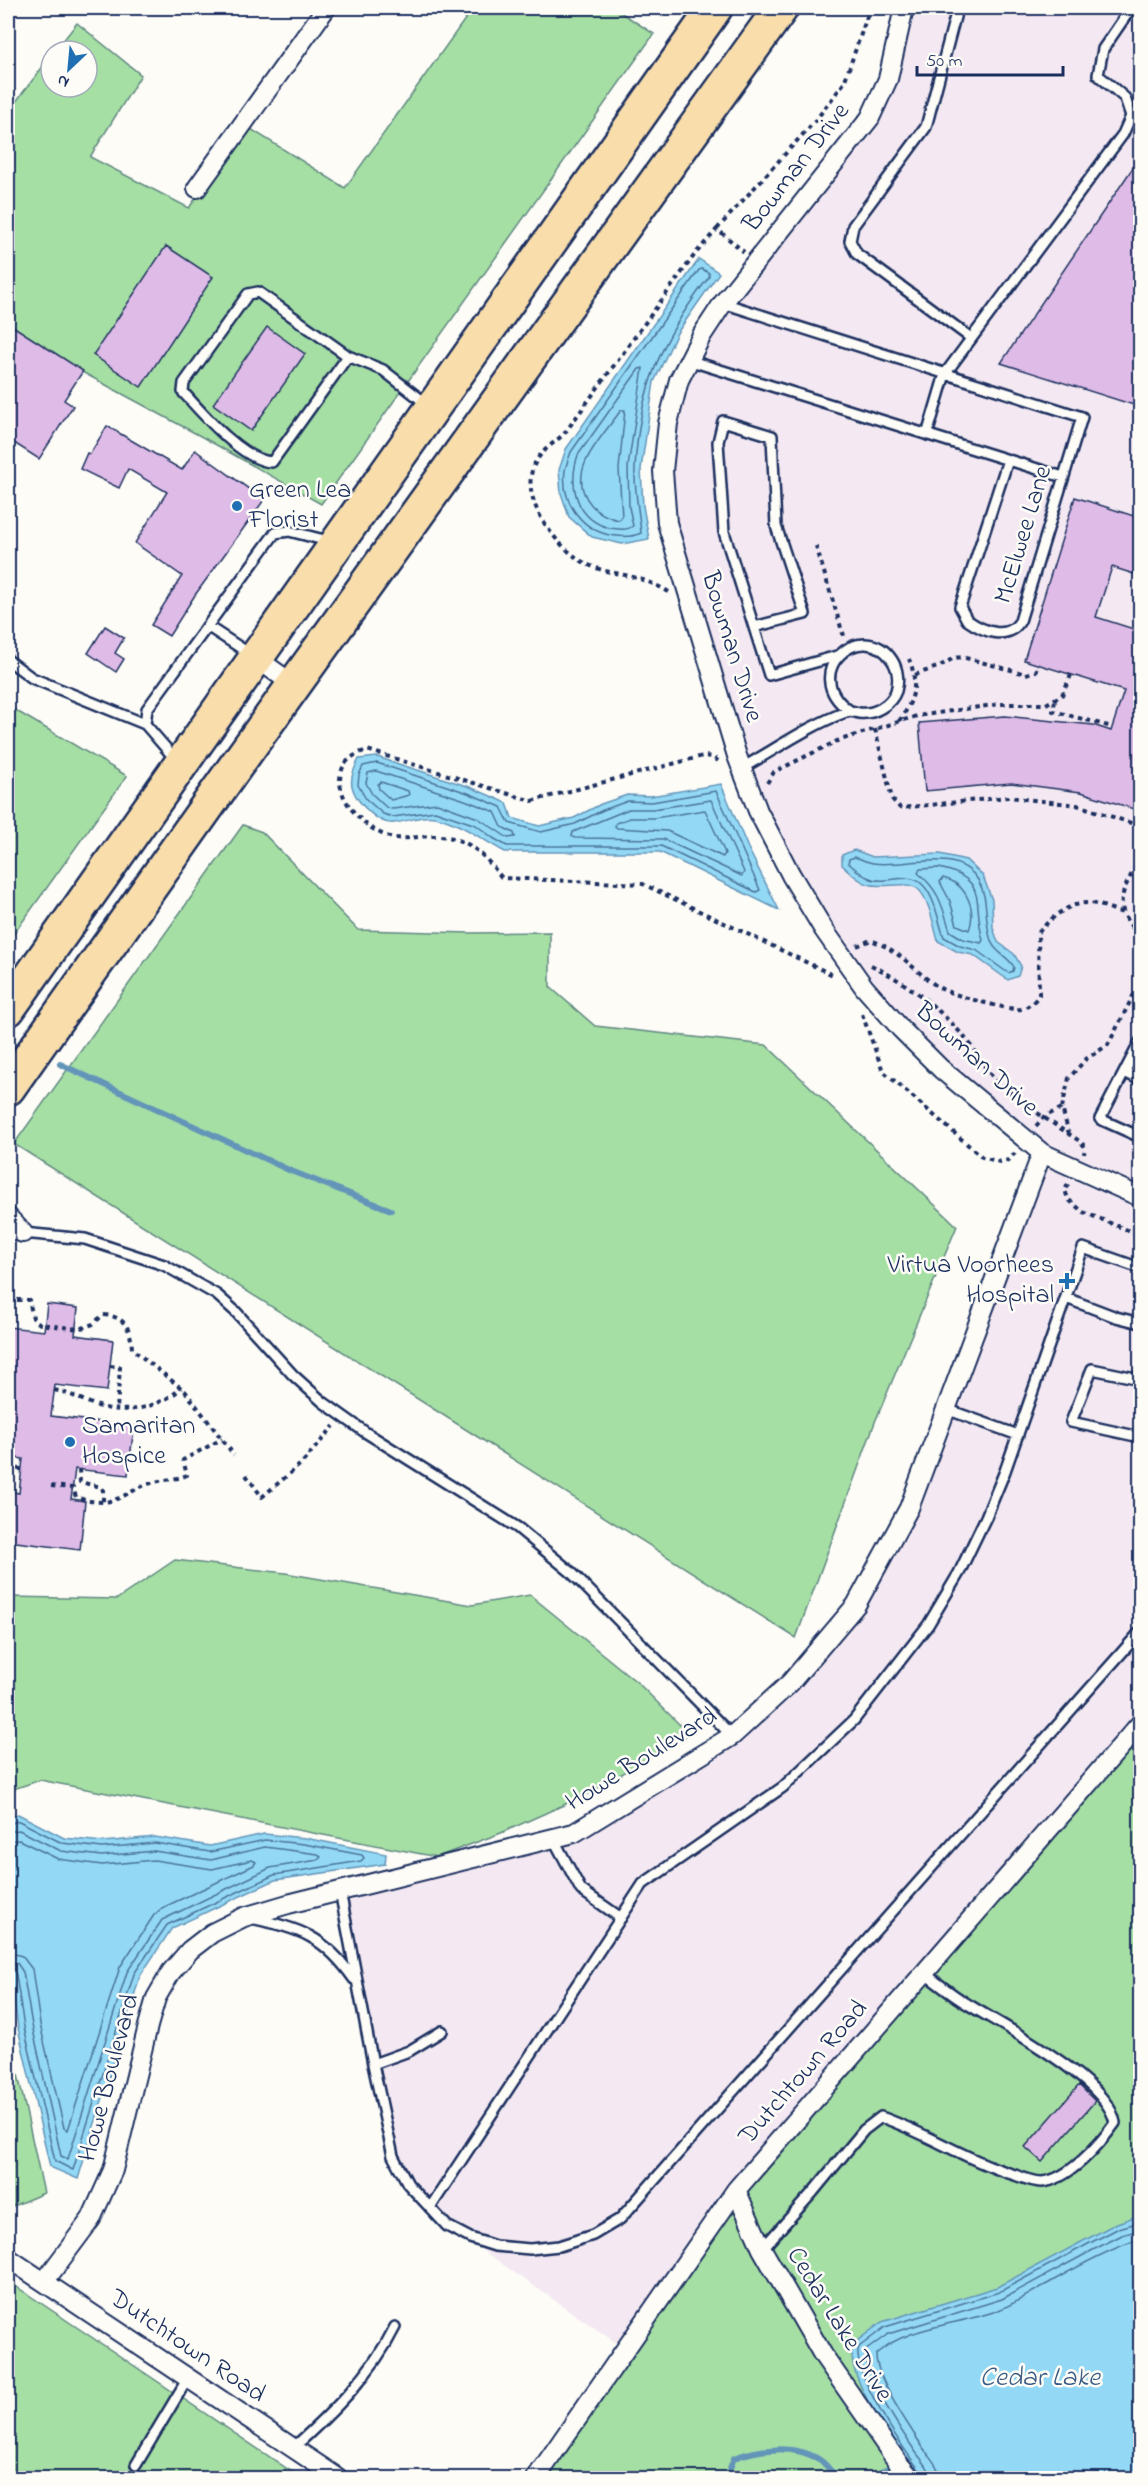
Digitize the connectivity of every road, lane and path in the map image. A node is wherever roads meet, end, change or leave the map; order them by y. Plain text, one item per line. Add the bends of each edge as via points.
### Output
1 (327, 8) edge
2 (781, 8) edge
3 (870, 8) edge
4 (904, 8) edge
5 (960, 8) edge
6 (1131, 8) edge
7 (713, 9) edge
8 (196, 188) dead end
9 (717, 229) junction
10 (756, 262) junction
11 (723, 303) junction
12 (971, 338) junction
13 (348, 356) junction
14 (688, 360) junction
15 (945, 374) junction
16 (432, 408) junction
17 (927, 435) junction
18 (1008, 460) junction
19 (1063, 477) junction
20 (337, 543) junction
21 (692, 603) junction
22 (207, 626) junction
23 (754, 627) junction
24 (837, 656) junction
25 (256, 658) junction
26 (8, 660) edge
27 (1040, 665) dead end
28 (915, 675) dead end
29 (1071, 675) dead end
30 (294, 685) junction
31 (1055, 700) junction
32 (850, 711) junction
33 (145, 724) junction
34 (1112, 727) dead end
35 (875, 729) junction
36 (720, 762) dead end
37 (180, 765) junction
38 (742, 768) junction
39 (766, 786) dead end
40 (1140, 826) edge
41 (1140, 858) edge
42 (1123, 913) junction
43 (1140, 937) edge
44 (850, 939) dead end
45 (856, 946) junction
46 (859, 951) dead end
47 (868, 964) dead end
48 (828, 968) dead end
49 (834, 977) junction
50 (841, 986) dead end
51 (1140, 1000) edge
52 (856, 1005) dead end
53 (8, 1009) edge
54 (1140, 1042) edge
55 (1125, 1072) junction
56 (1140, 1080) edge
57 (8, 1088) edge
58 (1062, 1108) junction
59 (1044, 1117) junction
60 (1069, 1134) junction
61 (1140, 1137) edge
62 (1026, 1139) junction
63 (1042, 1153) junction
64 (1076, 1168) junction
65 (1140, 1197) edge
66 (8, 1216) edge
67 (15, 1230) edge
68 (1140, 1235) edge
69 (1140, 1268) edge
70 (1066, 1298) junction
71 (8, 1300) edge
72 (1140, 1323) edge
73 (110, 1366) dead end
74 (1140, 1379) edge
75 (181, 1389) junction
76 (54, 1390) dead end
77 (117, 1409) junction
78 (946, 1409) junction
79 (341, 1416) junction
80 (1018, 1435) junction
81 (1140, 1437) edge
82 (222, 1439) junction
83 (234, 1455) dead end
84 (8, 1467) edge
85 (22, 1468) dead end
86 (79, 1469) dead end
87 (246, 1475) dead end
88 (51, 1486) dead end
89 (103, 1502) junction
90 (1140, 1632) edge
91 (1140, 1724) edge
92 (732, 1736) junction
93 (553, 1838) junction
94 (340, 1892) junction
95 (244, 1917) junction
96 (621, 1918) junction
97 (924, 1973) junction
98 (357, 1984) junction
99 (442, 2031) dead end
100 (373, 2064) junction
101 (736, 2190) junction
102 (430, 2208) junction
103 (762, 2249) junction
104 (8, 2258) edge
105 (44, 2282) junction
106 (395, 2327) dead end
107 (188, 2378) junction
108 (293, 2448) junction
109 (136, 2465) dead end
110 (338, 2478) edge
111 (536, 2478) edge
112 (911, 2478) edge

1 - 8 street
2 - 30 highway
3 - 9 path via 844,83
4 - 10 street, Bowman Drive via 888,79 870,118
5 - 12 lane via 926,127 853,226 850,241 857,254
6 - 12 lane via 1103,49 1098,75 1125,98 1131,116 1123,134
7 - 16 highway
9 - 10 path
9 - 21 path via 564,434 541,453 530,476 531,492 545,525 570,554 603,571 654,584
10 - 11 street, Bowman Drive
11 - 14 street, Bowman Drive
11 - 15 lane, McElwee Lane
12 - 15 lane
13 - 13 lane via 258,292 248,294 184,383 183,392 224,436 263,461 272,462
13 - 16 lane via 383,370
14 - 17 lane, McElwee Lane
14 - 21 street, Bowman Drive via 668,423 663,471 667,523
15 - 17 lane
15 - 19 lane, McElwee Lane via 1082,417
16 - 20 highway
17 - 18 lane, McElwee Lane
18 - 19 lane
18 - 19 lane, McElwee Lane via 960,607 967,620 999,634 1015,629 1020,621
20 - 22 lane via 289,531 275,533
20 - 25 highway
21 - 38 street, Bowman Drive
22 - 25 lane
22 - 33 lane via 147,709
23 - 23 lane via 724,532 718,442 723,421 772,436 776,526 805,614
23 - 24 lane via 769,675
24 - 32 lane via 830,674 831,693
24 - 32 lane via 855,645 877,647 886,653 897,671 895,692 889,702 871,712
25 - 30 street
25 - 37 highway
26 - 33 lane via 32,678
27 - 28 path via 1026,674 962,657
29 - 31 path via 1067,687
30 - 57 highway
31 - 34 path via 1053,711
31 - 35 path via 1047,704 1000,704 917,716
32 - 38 lane
33 - 37 lane
35 - 39 path via 837,741 774,772
35 - 40 path via 892,799 900,808 1008,797 1077,805
36 - 49 path via 703,756 532,801 367,750 348,760 339,780 340,791 351,809 376,831 391,837 433,834 457,839 479,851 502,878 644,884
37 - 53 highway
38 - 62 street, Bowman Drive via 758,811 791,875 864,987 941,1069
41 - 42 path via 1122,894
42 - 43 path
42 - 45 path via 1090,903 1070,907 1052,917 1038,933 1039,995 1021,1009 941,989 891,947 871,940
44 - 45 path
45 - 46 path
47 - 59 path via 898,978 933,1005 991,1074
48 - 49 path
49 - 50 path
51 - 58 path via 1133,996 1107,1045 1086,1059 1069,1078
52 - 62 path via 883,1071 982,1157 1000,1162 1010,1160
54 - 55 lane
55 - 56 lane
55 - 61 lane via 1100,1119
58 - 59 path
58 - 60 path
59 - 60 path
59 - 62 path
60 - 64 path via 1086,1150
62 - 63 street, Bowman Drive
63 - 64 street, Bowman Drive
63 - 78 street, Howe Boulevard
64 - 65 street, Bowman Drive
64 - 68 path via 1065,1190 1074,1207
66 - 67 street
67 - 79 lane via 85,1239 164,1265 217,1295 293,1375
69 - 70 lane via 1083,1248
70 - 72 lane
70 - 80 lane
71 - 75 path via 29,1300 33,1318 40,1324 79,1329 103,1315 111,1315 131,1332 136,1355
73 - 77 path via 120,1367
74 - 81 lane via 1092,1369 1071,1422
75 - 77 path via 152,1405
75 - 82 path
76 - 77 path
78 - 80 lane
78 - 92 street, Howe Boulevard via 909,1508 856,1605 790,1683
79 - 87 path via 302,1463 262,1497
79 - 92 lane via 518,1528 571,1572
80 - 96 lane via 986,1517 953,1583 928,1625 854,1720 783,1787 643,1884
82 - 83 path
82 - 89 path via 183,1460 188,1475 150,1483
84 - 85 path
86 - 89 path via 80,1482 103,1490
88 - 89 path via 72,1488 76,1497
90 - 102 lane via 620,2219 593,2235 559,2246 530,2249 495,2246 470,2238 447,2226
91 - 97 street, Dutchtown Road
92 - 93 street, Howe Boulevard via 574,1833
93 - 94 street, Howe Boulevard
93 - 96 lane via 581,1890
94 - 95 street, Howe Boulevard
94 - 98 lane
95 - 98 lane via 281,1925 326,1945
95 - 105 street, Howe Boulevard via 212,1933 190,1950 156,1998 104,2194 92,2218
96 - 102 lane
97 - 101 street, Dutchtown Road
97 - 103 lane via 1089,2083 1114,2111 1115,2123 1089,2154 1054,2179 1041,2182 979,2163 881,2117 864,2130
98 - 100 lane
99 - 100 lane via 409,2051
100 - 102 lane via 393,2156 408,2184
101 - 103 street, Cedar Lake Drive
101 - 111 street, Dutchtown Road
103 - 112 street, Cedar Lake Drive via 823,2355
104 - 105 street, Dutchtown Road
105 - 107 street, Dutchtown Road
106 - 108 lane via 377,2358
107 - 108 street, Dutchtown Road
107 - 109 lane
108 - 110 street, Dutchtown Road

